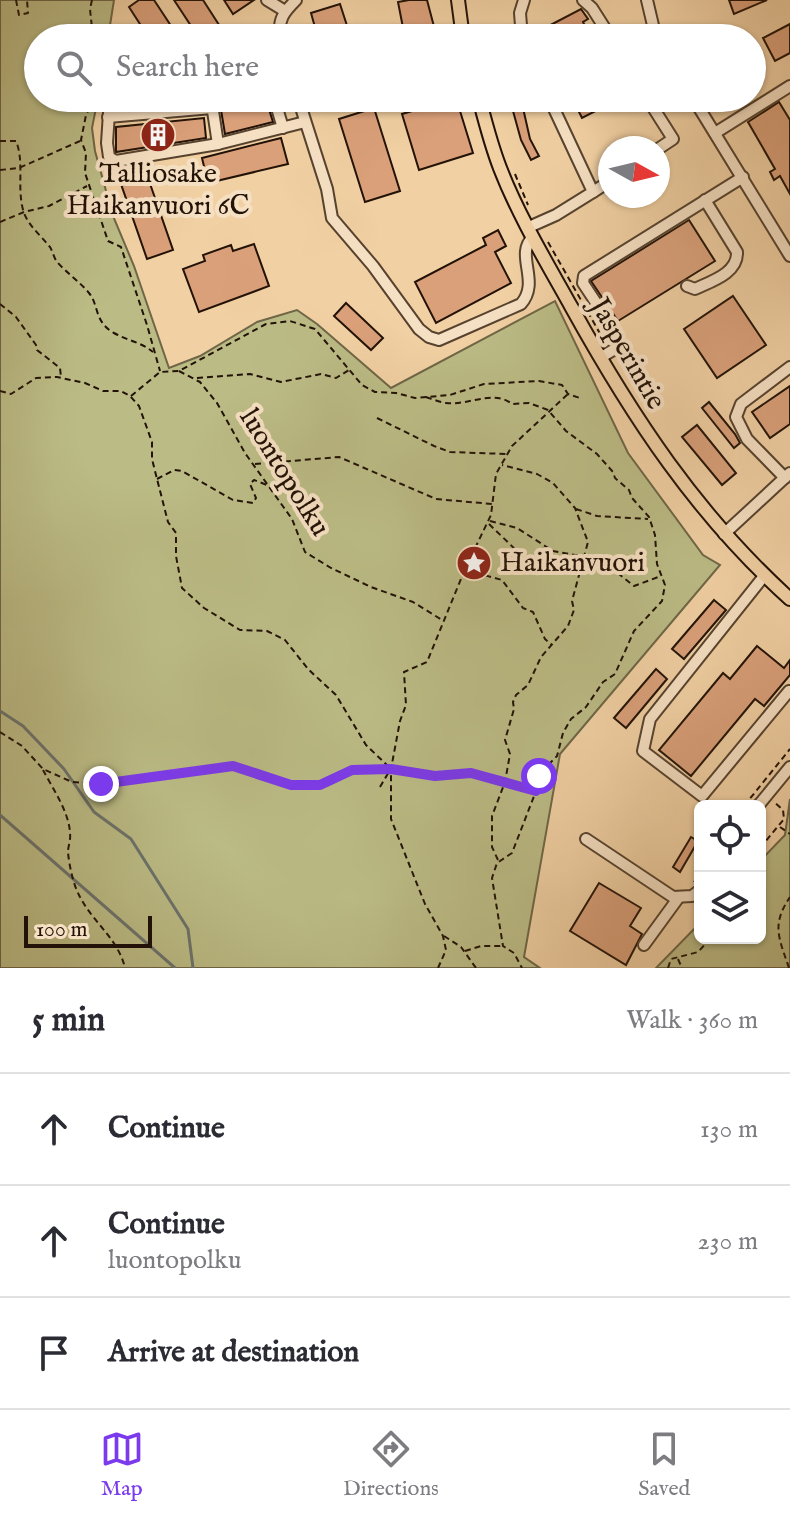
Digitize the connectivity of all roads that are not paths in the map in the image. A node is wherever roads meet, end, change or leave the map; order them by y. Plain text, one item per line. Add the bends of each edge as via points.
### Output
1 (267, 0) edge
2 (296, 0) edge
3 (458, 0) edge
4 (524, 0) edge
5 (583, 0) edge
6 (647, 0) edge
7 (285, 11) junction
8 (279, 24) edge
9 (461, 24) edge
10 (521, 24) edge
11 (602, 24) edge
12 (653, 24) edge
13 (790, 86) edge
14 (766, 101) edge
15 (109, 112) edge
16 (145, 112) edge
17 (213, 112) edge
18 (278, 112) edge
19 (302, 112) edge
20 (483, 112) edge
21 (556, 112) edge
22 (656, 112) edge
23 (702, 112) edge
24 (749, 112) edge
25 (108, 117) junction
26 (305, 122) junction
27 (283, 128) junction
28 (715, 133) junction
29 (670, 141) edge
30 (218, 144) junction
31 (743, 177) junction
32 (598, 189) edge
33 (593, 192) junction
34 (705, 200) junction
35 (531, 232) junction
36 (790, 256) edge
37 (687, 286) dead end
38 (600, 358) junction
39 (790, 367) edge
40 (787, 476) edge
41 (724, 534) junction
42 (764, 576) junction
43 (790, 599) edge
44 (789, 691) edge
45 (790, 767) edge
46 (762, 800) edge
47 (586, 839) dead end
48 (694, 893) edge
49 (679, 897) junction
50 (644, 945) dead end

1 - 7 street
2 - 7 street
3 - 9 main road
4 - 10 street
5 - 11 street
6 - 12 street
7 - 8 street
13 - 14 street
15 - 25 street
16 - 25 street
17 - 30 street
18 - 27 street
19 - 26 street
20 - 35 main road, Jasperintie via 500,167
21 - 33 street
22 - 29 street
23 - 28 street
24 - 28 street
25 - 30 street via 109,157 116,161
26 - 27 street
26 - 35 street via 332,218 429,337 439,340 521,304 531,284 525,252
27 - 30 street
28 - 31 street
31 - 34 street
31 - 36 street
32 - 33 street
33 - 35 street
34 - 37 street via 737,260 713,281 695,289
34 - 38 street via 584,276 583,283 618,336 618,347
35 - 38 main road, Jasperintie
38 - 41 main road, Jasperintie via 647,435
39 - 40 street via 741,404 736,417 747,439
40 - 41 street
41 - 42 main road, Jasperintie
42 - 43 main road, Jasperintie
42 - 44 street via 650,719 643,751 702,796
45 - 46 street
47 - 49 street
48 - 49 street
49 - 50 street

